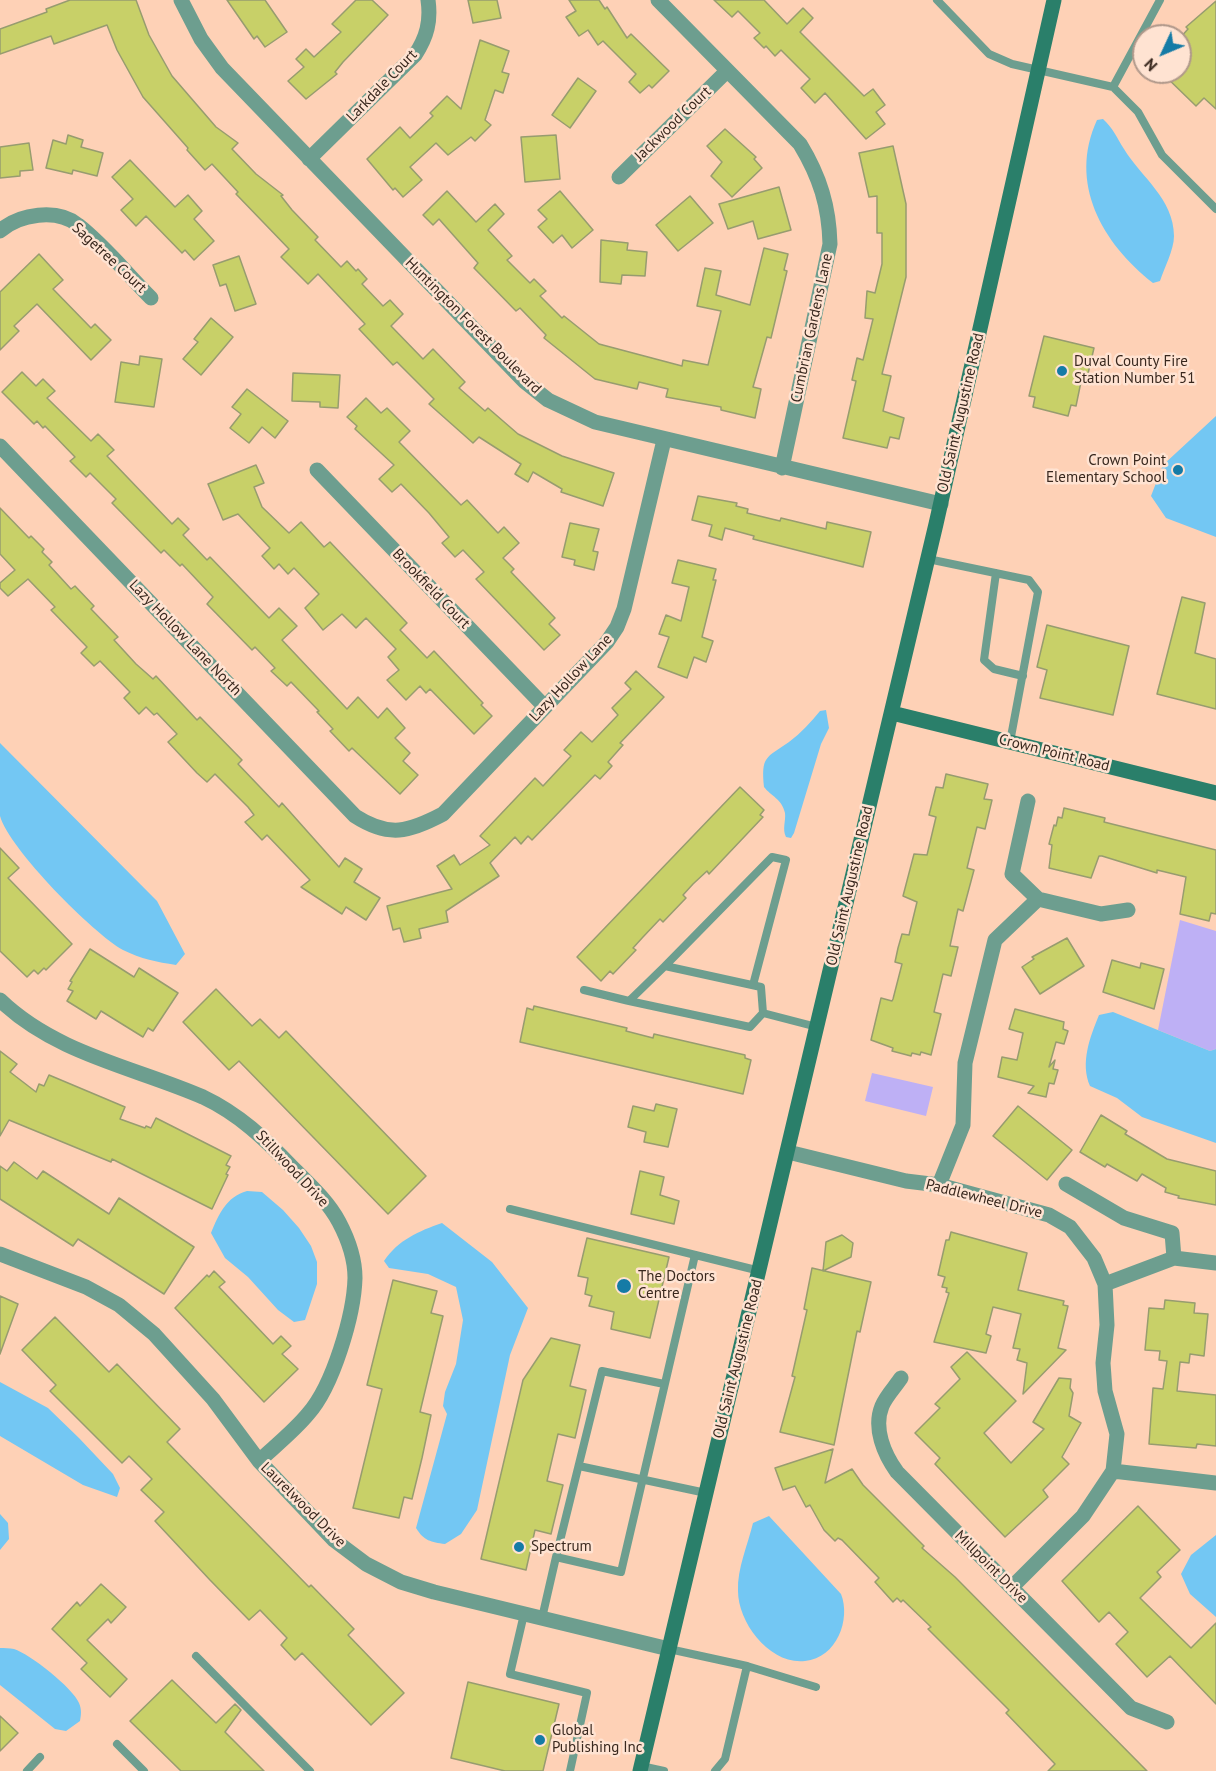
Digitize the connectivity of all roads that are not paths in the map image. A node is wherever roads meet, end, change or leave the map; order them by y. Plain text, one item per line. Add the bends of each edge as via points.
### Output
1 (181, 0) edge
2 (428, 0) edge
3 (658, 0) edge
4 (937, 0) edge
5 (1054, 0) edge
6 (1160, 0) edge
7 (1039, 69) junction
8 (727, 71) junction
9 (1113, 87) junction
10 (309, 159) junction
11 (619, 177) dead end
12 (1216, 209) edge
13 (0, 231) edge
14 (151, 298) dead end
15 (664, 440) junction
16 (0, 446) edge
17 (782, 468) junction
18 (317, 470) dead end
19 (940, 504) junction
20 (928, 558) junction
21 (996, 573) junction
22 (1023, 676) junction
23 (545, 707) junction
24 (892, 712) junction
25 (1010, 742) junction
26 (1216, 794) edge
27 (1028, 801) dead end
28 (372, 826) joint
29 (1038, 898) junction
30 (1128, 910) dead end
31 (665, 966) junction
32 (753, 985) junction
33 (584, 990) dead end
34 (0, 1000) edge
35 (629, 1001) junction
36 (763, 1013) junction
37 (817, 1027) junction
38 (788, 1152) junction
39 (1066, 1184) dead end
40 (939, 1185) junction
41 (510, 1209) dead end
42 (0, 1254) edge
43 (695, 1255) junction
44 (1174, 1258) junction
45 (1216, 1263) edge
46 (760, 1271) junction
47 (1105, 1284) junction
48 (901, 1378) dead end
49 (664, 1384) junction
50 (259, 1461) junction
51 (579, 1466) junction
52 (1113, 1471) junction
53 (642, 1480) junction
54 (1216, 1483) edge
55 (706, 1492) junction
56 (556, 1557) junction
57 (1012, 1587) junction
58 (524, 1614) junction
59 (542, 1618) junction
60 (669, 1649) junction
61 (196, 1656) dead end
62 (747, 1666) junction
63 (816, 1687) dead end
64 (1167, 1722) dead end
65 (117, 1744) dead end
66 (39, 1757) dead end
67 (640, 1769) edge
68 (27, 1771) edge
69 (144, 1771) edge
70 (310, 1771) edge
71 (570, 1771) edge
72 (664, 1771) edge
73 (715, 1771) edge

1 - 10 street, Huntington Forest Boulevard via 201,39 222,68
2 - 10 street, Larkdale Court via 430,21 415,55
3 - 8 street, Cumbrian Gardens Lane
4 - 7 lane via 989,54
5 - 7 main road, Old Saint Augustine Road
6 - 9 lane
7 - 9 lane
7 - 19 main road, Old Saint Augustine Road
8 - 11 street, Jackwood Court
8 - 17 street, Cumbrian Gardens Lane via 800,144 814,167 830,216 830,244
9 - 12 lane via 1138,112 1162,155
10 - 15 street, Huntington Forest Boulevard via 548,400 588,419
13 - 14 street, Sagetree Court via 24,216 52,215 77,223
15 - 17 street, Huntington Forest Boulevard
15 - 23 street, Lazy Hollow Lane via 617,627
16 - 28 street, Lazy Hollow Lane North via 356,816
17 - 19 street, Huntington Forest Boulevard
18 - 23 street, Brookfield Court
19 - 20 main road, Old Saint Augustine Road
20 - 21 lane
20 - 24 main road, Old Saint Augustine Road
21 - 22 lane via 983,651 987,665
21 - 22 lane via 1029,580 1038,592
22 - 25 lane
23 - 28 street, Lazy Hollow Lane via 443,814 418,827 394,832
24 - 25 main road, Crown Point Road
24 - 37 main road, Old Saint Augustine Road
25 - 26 main road, Crown Point Road
27 - 29 street via 1012,874
29 - 30 street via 1101,914
29 - 40 street via 995,940 965,1063 963,1125
31 - 32 lane
31 - 32 lane via 772,857 786,860
31 - 35 lane
32 - 36 lane via 761,987
33 - 35 lane
34 - 50 street, Stillwood Drive via 40,1032 204,1098 242,1118 321,1197 338,1220 352,1252 355,1277 334,1370 309,1413
35 - 36 lane via 750,1027
36 - 37 lane
37 - 38 main road, Old Saint Augustine Road
38 - 40 street, Paddlewheel Drive via 906,1181
38 - 46 main road, Old Saint Augustine Road
39 - 44 street via 1124,1218 1172,1233
40 - 47 street, Paddlewheel Drive via 1049,1215 1082,1240
41 - 43 lane
42 - 50 street, Laurelwood Drive via 86,1287 119,1305 154,1334 213,1399
43 - 46 lane
43 - 49 lane
44 - 45 street
44 - 47 street
46 - 55 main road, Old Saint Augustine Road
47 - 52 street, Paddlewheel Drive via 1105,1391 1117,1434
48 - 57 street, Millpoint Drive via 882,1406 879,1431 886,1456 897,1472
49 - 51 lane via 602,1371
49 - 53 lane
50 - 58 street, Laurelwood Drive via 334,1540 366,1564 401,1582
51 - 53 lane
51 - 56 lane
52 - 54 street
52 - 57 street via 1083,1516
53 - 55 lane
53 - 56 lane via 621,1572
55 - 60 main road, Old Saint Augustine Road
56 - 59 lane
57 - 64 street, Millpoint Drive via 1131,1708
58 - 59 street, Laurelwood Drive
58 - 71 lane via 510,1674 587,1693
59 - 60 street, Laurelwood Drive
60 - 62 lane
60 - 67 main road, Old Saint Augustine Road
61 - 70 lane
62 - 63 lane
62 - 73 lane via 725,1759
65 - 69 lane
66 - 68 lane
67 - 72 lane

